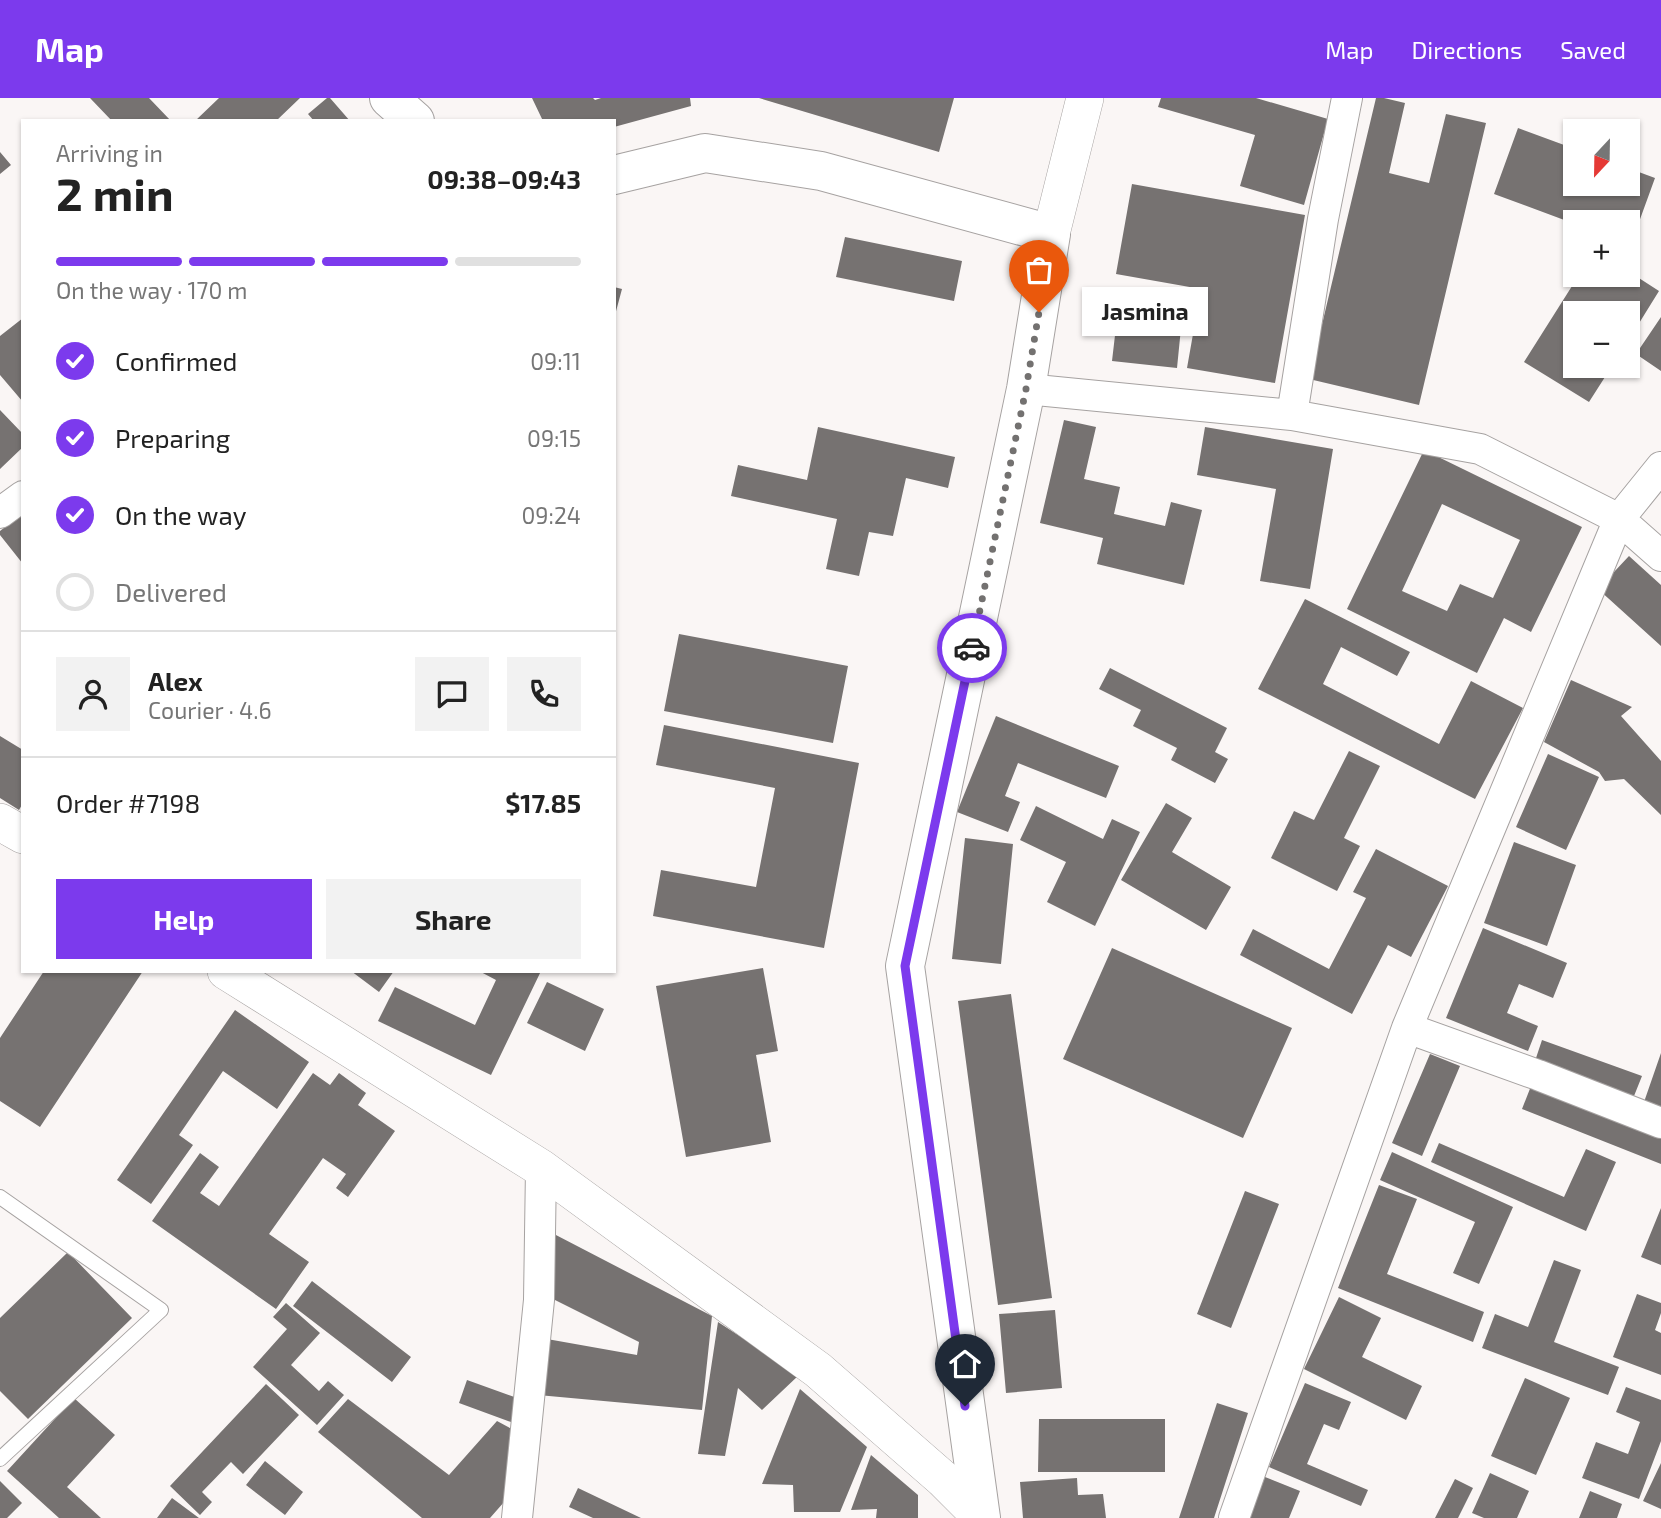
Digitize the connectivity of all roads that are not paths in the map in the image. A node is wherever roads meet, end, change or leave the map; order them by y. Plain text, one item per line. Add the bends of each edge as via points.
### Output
1 (389, 98) edge
2 (1085, 98) edge
3 (1347, 98) edge
4 (413, 119) edge
5 (616, 175) edge
6 (1051, 234) junction
7 (1026, 389) junction
8 (1292, 415) junction
9 (1661, 467) edge
10 (21, 497) edge
11 (0, 513) edge
12 (1619, 519) junction
13 (1661, 556) edge
14 (0, 822) edge
15 (21, 834) edge
16 (229, 973) edge
17 (1407, 1028) junction
18 (1661, 1123) edge
19 (541, 1168) junction
20 (0, 1197) edge
21 (0, 1459) edge
22 (981, 1517) edge
23 (517, 1518) edge
24 (1234, 1518) edge

1 - 4 main road
2 - 6 street
3 - 8 street
5 - 6 main road via 705,153 821,171
6 - 7 main road
7 - 8 street
7 - 22 main road via 905,966
8 - 12 street via 1480,449
9 - 12 street
10 - 11 street
12 - 13 street
12 - 17 street
14 - 15 street
16 - 19 street
17 - 18 street
17 - 24 street
19 - 22 street via 818,1370
19 - 23 street via 539,1300
20 - 21 lane via 161,1310

